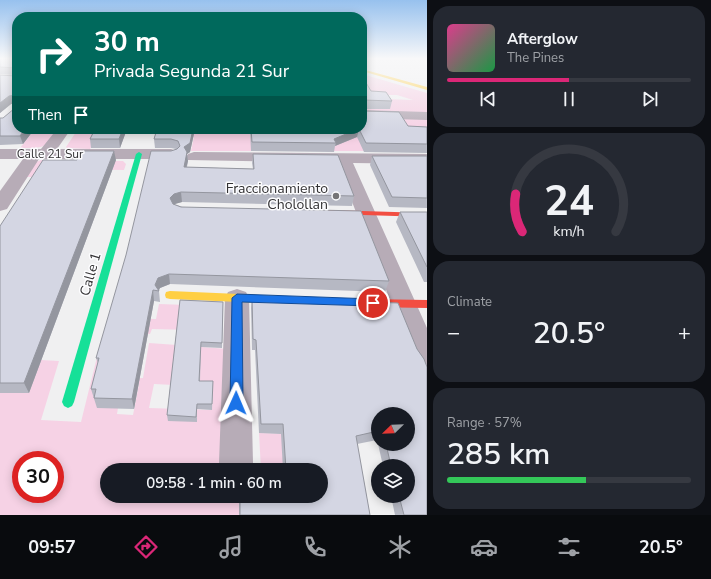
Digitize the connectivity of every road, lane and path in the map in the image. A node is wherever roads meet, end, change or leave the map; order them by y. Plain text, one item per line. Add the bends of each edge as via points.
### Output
1 (405, 82) edge
2 (427, 88) edge
3 (367, 114) edge
4 (427, 116) edge
5 (60, 134) edge
6 (67, 134) edge
7 (0, 154) edge
8 (45, 154) junction
9 (139, 154) junction
10 (172, 154) edge
11 (194, 157) dead end
12 (343, 158) junction
13 (427, 159) edge
14 (0, 205) edge
15 (326, 212) edge
16 (366, 213) junction
17 (427, 215) edge
18 (170, 295) dead end
19 (237, 298) junction
20 (292, 300) edge
21 (356, 302) edge
22 (403, 304) junction
23 (427, 304) edge
24 (427, 359) edge
25 (68, 402) dead end
26 (236, 462) dead end

1 - 2 street
3 - 4 street
5 - 8 street
6 - 8 street
7 - 8 street, Calle 21 Sur
8 - 9 street, Calle 21 Sur
8 - 14 street
9 - 10 street, Calle 21 Sur
9 - 25 street, Calle 1
11 - 12 street
12 - 13 street
12 - 16 street
15 - 16 street
16 - 17 street
16 - 22 street
18 - 19 street
19 - 20 street
19 - 26 street
21 - 22 street
22 - 23 street
22 - 24 street

